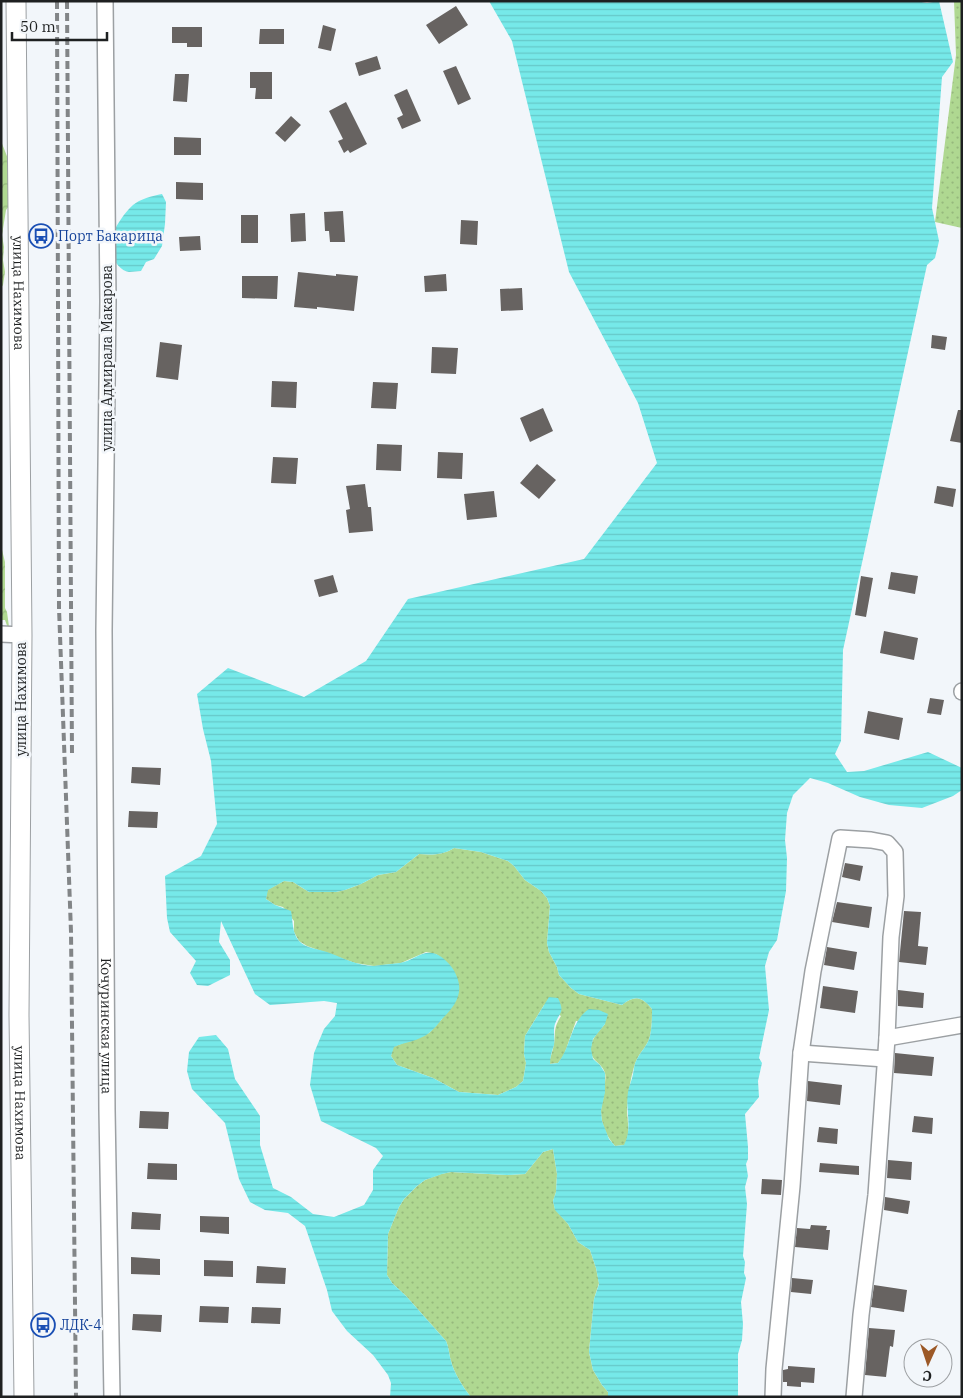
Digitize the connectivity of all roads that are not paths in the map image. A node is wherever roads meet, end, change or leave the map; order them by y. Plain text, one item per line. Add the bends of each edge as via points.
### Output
1 (16, 1) edge
2 (105, 1) edge
3 (1, 634) edge
4 (22, 635) junction
5 (105, 655) joint
6 (962, 1025) edge
7 (887, 1038) junction
8 (801, 1053) junction
9 (885, 1059) junction
10 (24, 1397) edge
11 (112, 1397) edge
12 (773, 1397) edge
13 (854, 1397) edge

1 - 4 main road, улица Нахимова
2 - 5 street, улица Адмирала Макарова via 108,301
3 - 4 street
4 - 10 main road, улица Нахимова via 19,1015
5 - 11 street, Кочуринская улица
6 - 7 street
7 - 8 street via 896,896 895,852 887,843 840,838 813,970
7 - 9 street
8 - 9 street
8 - 12 street
9 - 13 street via 876,1195

